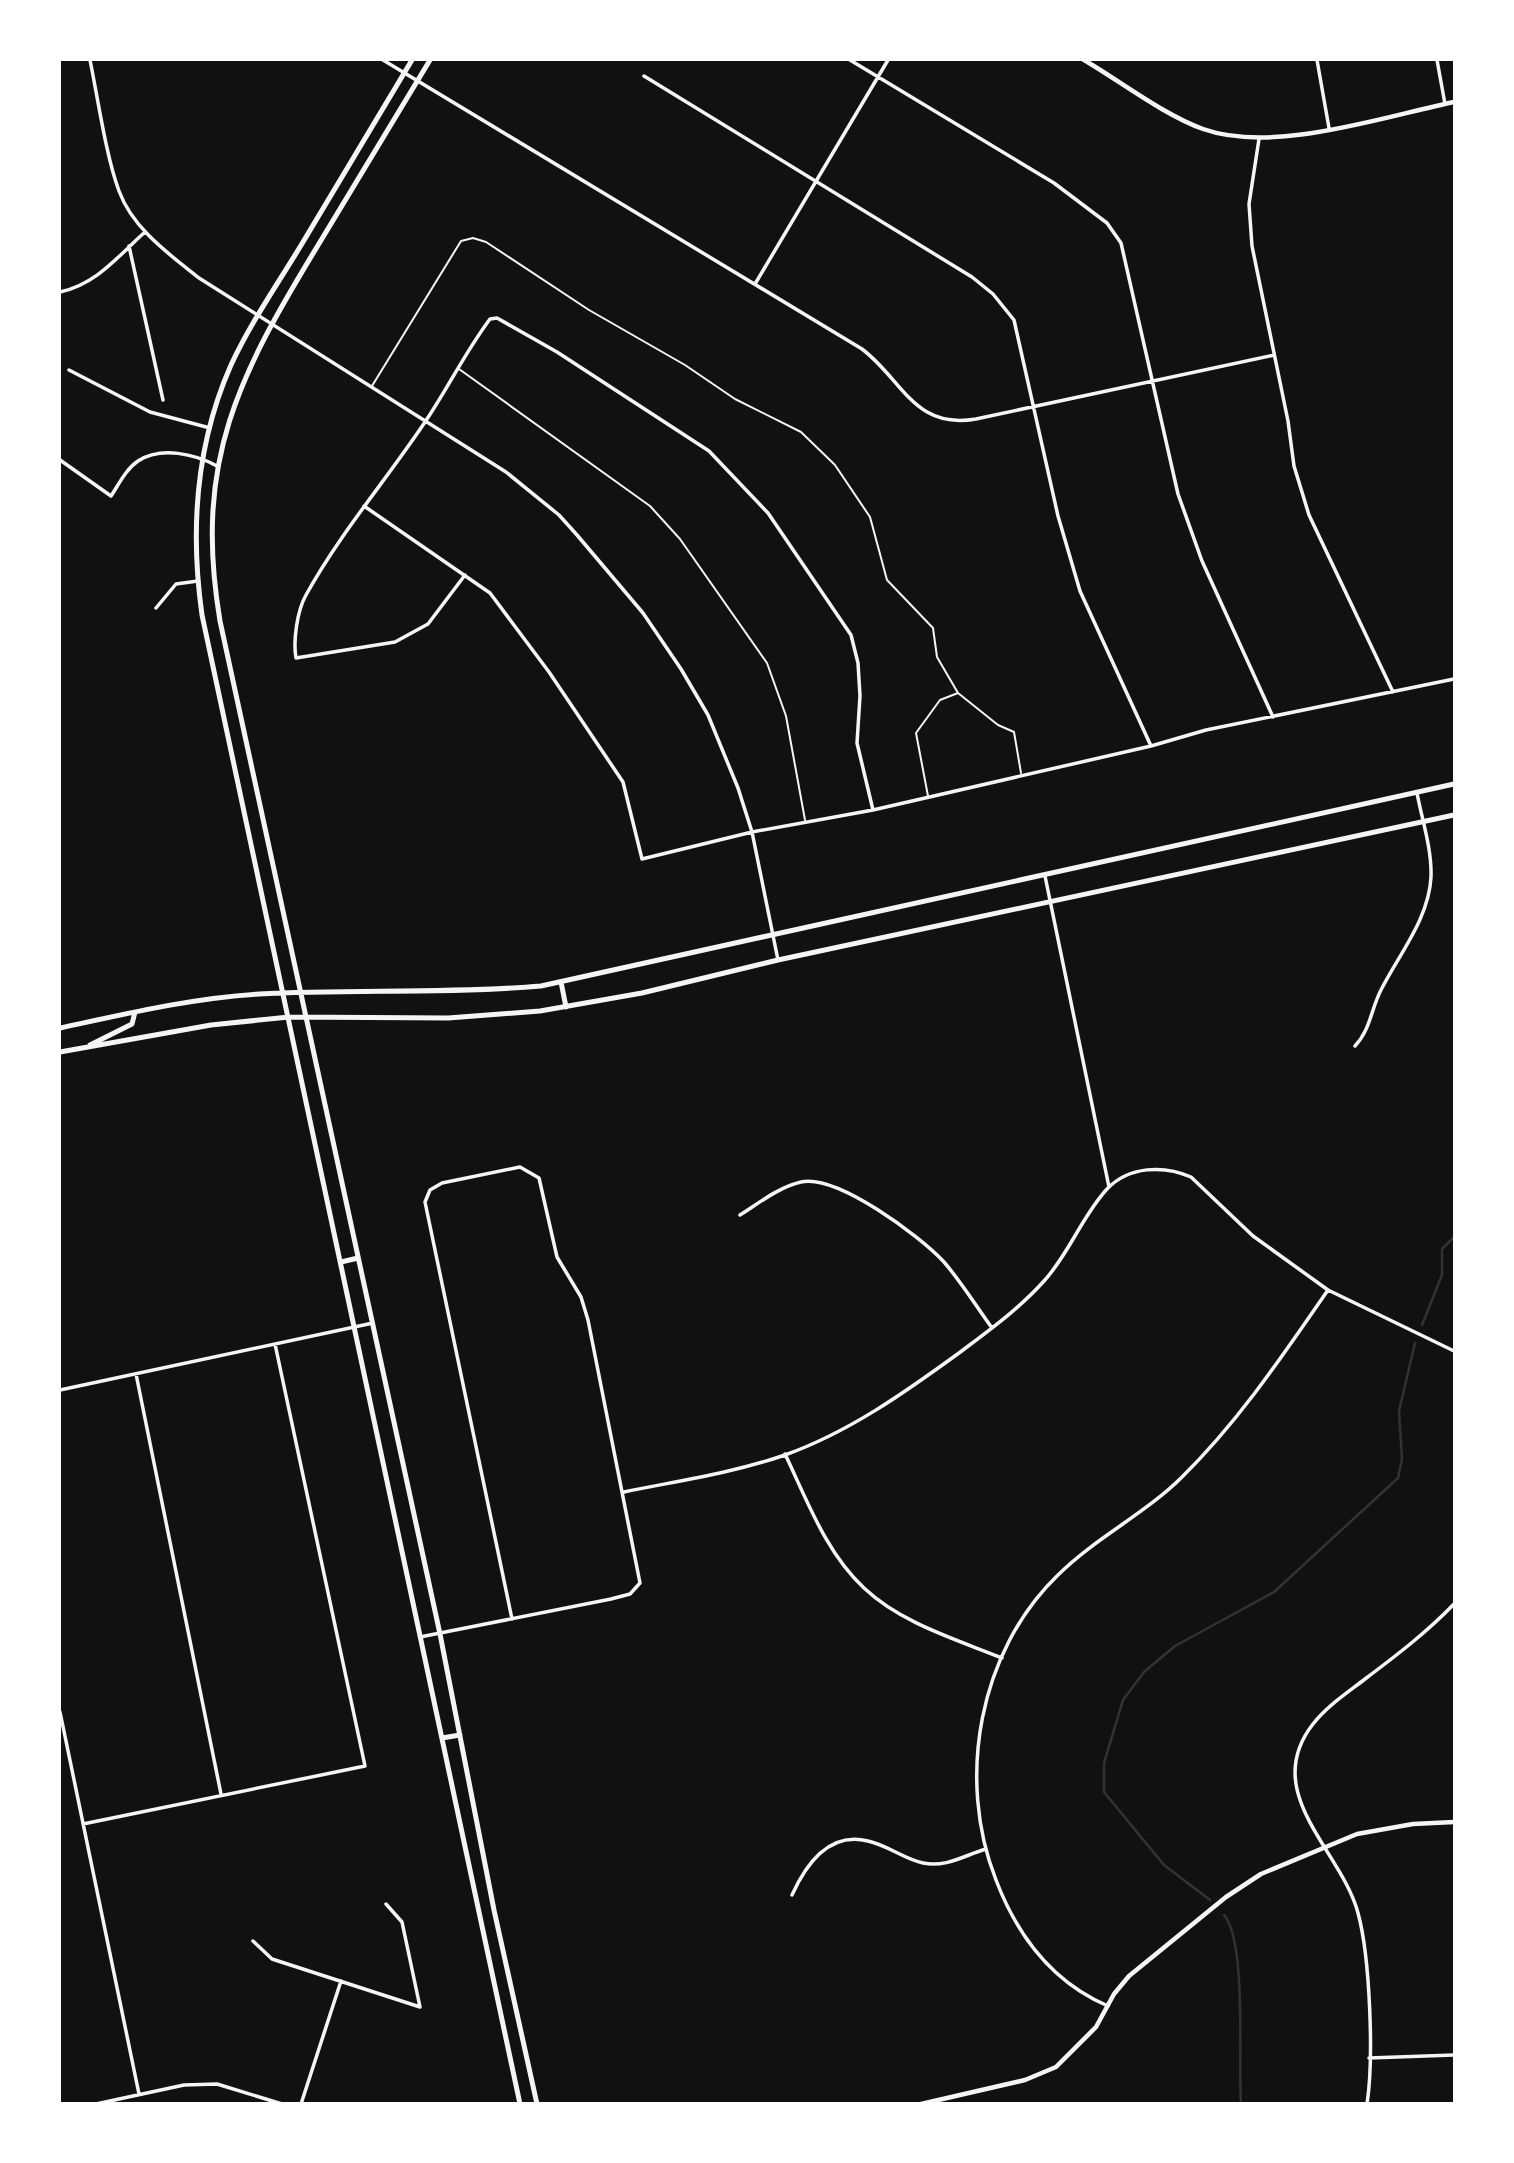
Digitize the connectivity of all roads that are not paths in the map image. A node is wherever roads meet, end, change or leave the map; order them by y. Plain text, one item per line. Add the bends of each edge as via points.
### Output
1 (90, 60) edge
2 (383, 60) edge
3 (412, 60) edge
4 (430, 60) edge
5 (850, 60) edge
6 (888, 60) edge
7 (1084, 60) edge
8 (1317, 60) edge
9 (1437, 60) edge
10 (404, 73) junction
11 (644, 76) dead end
12 (878, 76) junction
13 (417, 81) junction
14 (1454, 102) edge
15 (1445, 104) junction
16 (1329, 128) junction
17 (1259, 139) junction
18 (818, 182) junction
19 (145, 231) junction
20 (129, 246) junction
21 (755, 284) junction
22 (60, 290) edge
23 (258, 315) junction
24 (271, 323) junction
25 (1274, 355) junction
26 (458, 368) junction
27 (69, 370) dead end
28 (1152, 382) junction
29 (372, 386) junction
30 (163, 400) dead end
31 (1034, 406) junction
32 (426, 419) junction
33 (210, 428) junction
34 (203, 458) junction
35 (60, 460) edge
36 (218, 466) junction
37 (364, 506) junction
38 (465, 575) junction
39 (198, 581) junction
40 (156, 608) dead end
41 (1454, 679) edge
42 (1393, 692) junction
43 (958, 693) junction
44 (1273, 717) junction
45 (1152, 746) junction
46 (248, 751) junction
47 (233, 755) junction
48 (1021, 774) junction
49 (1454, 784) edge
50 (1416, 793) junction
51 (928, 797) junction
52 (873, 810) junction
53 (1454, 815) edge
54 (806, 822) junction
55 (1423, 822) junction
56 (751, 832) junction
57 (1045, 876) junction
58 (1050, 902) junction
59 (772, 936) junction
60 (778, 960) junction
61 (561, 982) junction
62 (285, 994) junction
63 (302, 994) junction
64 (566, 1007) junction
65 (135, 1012) junction
66 (306, 1016) junction
67 (289, 1017) junction
68 (60, 1028) edge
69 (88, 1046) junction
70 (1355, 1046) dead end
71 (60, 1052) edge
72 (337, 1164) junction
73 (321, 1169) junction
74 (1108, 1187) junction
75 (740, 1215) dead end
76 (358, 1258) junction
77 (341, 1262) junction
78 (1328, 1290) junction
79 (373, 1323) junction
80 (355, 1327) junction
81 (992, 1328) junction
82 (275, 1344) junction
83 (1454, 1351) edge
84 (136, 1374) junction
85 (60, 1390) edge
86 (785, 1454) junction
87 (624, 1492) junction
88 (1454, 1604) edge
89 (512, 1619) junction
90 (440, 1634) junction
91 (420, 1637) junction
92 (1002, 1658) junction
93 (60, 1712) edge
94 (460, 1735) junction
95 (442, 1738) junction
96 (222, 1795) junction
97 (1454, 1822) edge
98 (83, 1824) junction
99 (481, 1845) junction
100 (1322, 1846) junction
101 (465, 1849) junction
102 (986, 1849) junction
103 (792, 1895) dead end
104 (386, 1904) dead end
105 (253, 1941) dead end
106 (506, 1962) junction
107 (490, 1965) junction
108 (341, 1981) junction
109 (1108, 2006) junction
110 (1454, 2055) edge
111 (1368, 2057) junction
112 (139, 2094) junction
113 (946, 2101) edge
114 (96, 2104) edge
115 (282, 2104) edge
116 (301, 2104) edge
117 (520, 2104) edge
118 (537, 2104) edge
119 (920, 2104) edge
120 (1367, 2104) edge

1 - 19 street via 119,191
2 - 10 street
3 - 10 main road
4 - 13 main road
5 - 12 street
6 - 12 street
7 - 17 street via 1203,129
8 - 16 street
9 - 15 street
10 - 13 street
10 - 23 main road
11 - 18 street
12 - 18 street
12 - 28 street via 1054,183 1107,223 1121,243 1127,264
13 - 21 street
13 - 24 main road
14 - 15 street
15 - 16 street
16 - 17 street
17 - 25 street via 1249,204 1258,284
18 - 21 street
18 - 31 street via 993,294 1014,320
19 - 20 street
19 - 23 street via 199,278
20 - 22 street via 93,279
20 - 30 street
21 - 31 street via 862,349 913,404 936,418 957,422
23 - 24 street
23 - 33 main road via 231,366
24 - 29 street
24 - 36 main road via 242,380
25 - 28 street
25 - 42 street via 1294,466 1309,515
26 - 32 street
26 - 52 street via 490,320 497,318 569,359 727,466 768,513 851,635 860,696 857,743
26 - 54 lane via 650,506 680,539 767,663 786,716
27 - 33 street via 150,412
28 - 31 street
28 - 44 street via 1178,494 1202,561
29 - 32 street
29 - 43 lane via 461,241 485,242 736,399 801,432 835,465 870,517 887,580 933,628 937,657
31 - 45 street via 1080,591
32 - 37 street
32 - 56 street via 506,472 559,515 643,613 708,715
33 - 34 main road
34 - 35 street via 151,455 130,469 111,496
34 - 36 street
34 - 39 main road via 196,526
36 - 46 main road via 212,510 214,590
37 - 38 street
37 - 38 street via 304,598 294,646 296,658 396,642 428,624
38 - 56 street via 490,593 622,782 642,859
39 - 40 street via 176,584
39 - 47 main road
41 - 42 street
42 - 44 street
43 - 48 lane via 1014,732
43 - 51 lane via 940,700 916,733
44 - 45 street
45 - 48 street
46 - 47 main road
46 - 63 main road
47 - 62 main road
48 - 51 street
49 - 50 main road
50 - 55 street
50 - 57 main road
51 - 52 street
52 - 54 street
53 - 55 main road
54 - 56 street
55 - 58 main road
55 - 70 street via 1431,879 1421,920 1378,995 1366,1033
56 - 59 street
57 - 58 street
57 - 59 main road
58 - 60 main road
58 - 74 street
59 - 60 street
59 - 61 main road
60 - 64 main road
61 - 63 main road via 469,992
61 - 64 main road
62 - 63 main road
62 - 65 main road via 227,997
62 - 67 main road
63 - 66 main road
64 - 66 main road via 492,1017
65 - 68 main road
65 - 69 main road via 132,1024
66 - 67 main road
66 - 72 main road
67 - 69 main road
67 - 73 main road
69 - 71 main road
72 - 73 main road
72 - 76 main road
73 - 77 main road
74 - 78 street via 1153,1168 1178,1171 1206,1190 1253,1236
74 - 81 street via 1045,1281
75 - 81 street via 786,1187 803,1182 833,1185 866,1202 933,1251
76 - 77 main road
76 - 79 main road
77 - 80 main road
78 - 83 street
78 - 92 street via 1255,1394 1208,1451 1179,1481 1056,1577 1031,1608
79 - 80 street
79 - 90 main road
80 - 82 street
80 - 91 main road
81 - 86 street via 866,1417
82 - 84 street
82 - 96 street via 365,1766
84 - 85 street
84 - 96 street
86 - 87 street
86 - 92 street via 833,1549 863,1588 906,1618
87 - 89 street via 640,1571 637,1589 611,1599
87 - 89 street via 585,1307 557,1257 539,1178 520,1167 434,1186 426,1196 426,1209
88 - 100 street via 1416,1640 1325,1710 1303,1738 1297,1789 1307,1821
89 - 90 street
90 - 91 street
90 - 94 main road
91 - 95 main road
92 - 102 street via 983,1713 976,1753
93 - 98 street
94 - 95 main road
94 - 99 main road
95 - 101 main road
96 - 98 street
97 - 100 street via 1390,1827
98 - 112 street
99 - 101 main road
99 - 106 main road
100 - 109 street via 1261,1874 1226,1897 1129,1976
100 - 111 street via 1351,1892 1360,1920
101 - 107 main road
102 - 103 street via 949,1862 925,1864 869,1841 846,1840 812,1859
102 - 109 street via 1010,1913 1034,1951 1080,1992
104 - 108 street via 402,1922 420,2007
105 - 108 street via 272,1959
106 - 107 main road
106 - 118 main road
107 - 117 main road
108 - 116 street
109 - 113 street via 1096,2027 1056,2067
110 - 111 street
111 - 120 street
112 - 114 street
112 - 115 street via 217,2084
113 - 119 street

